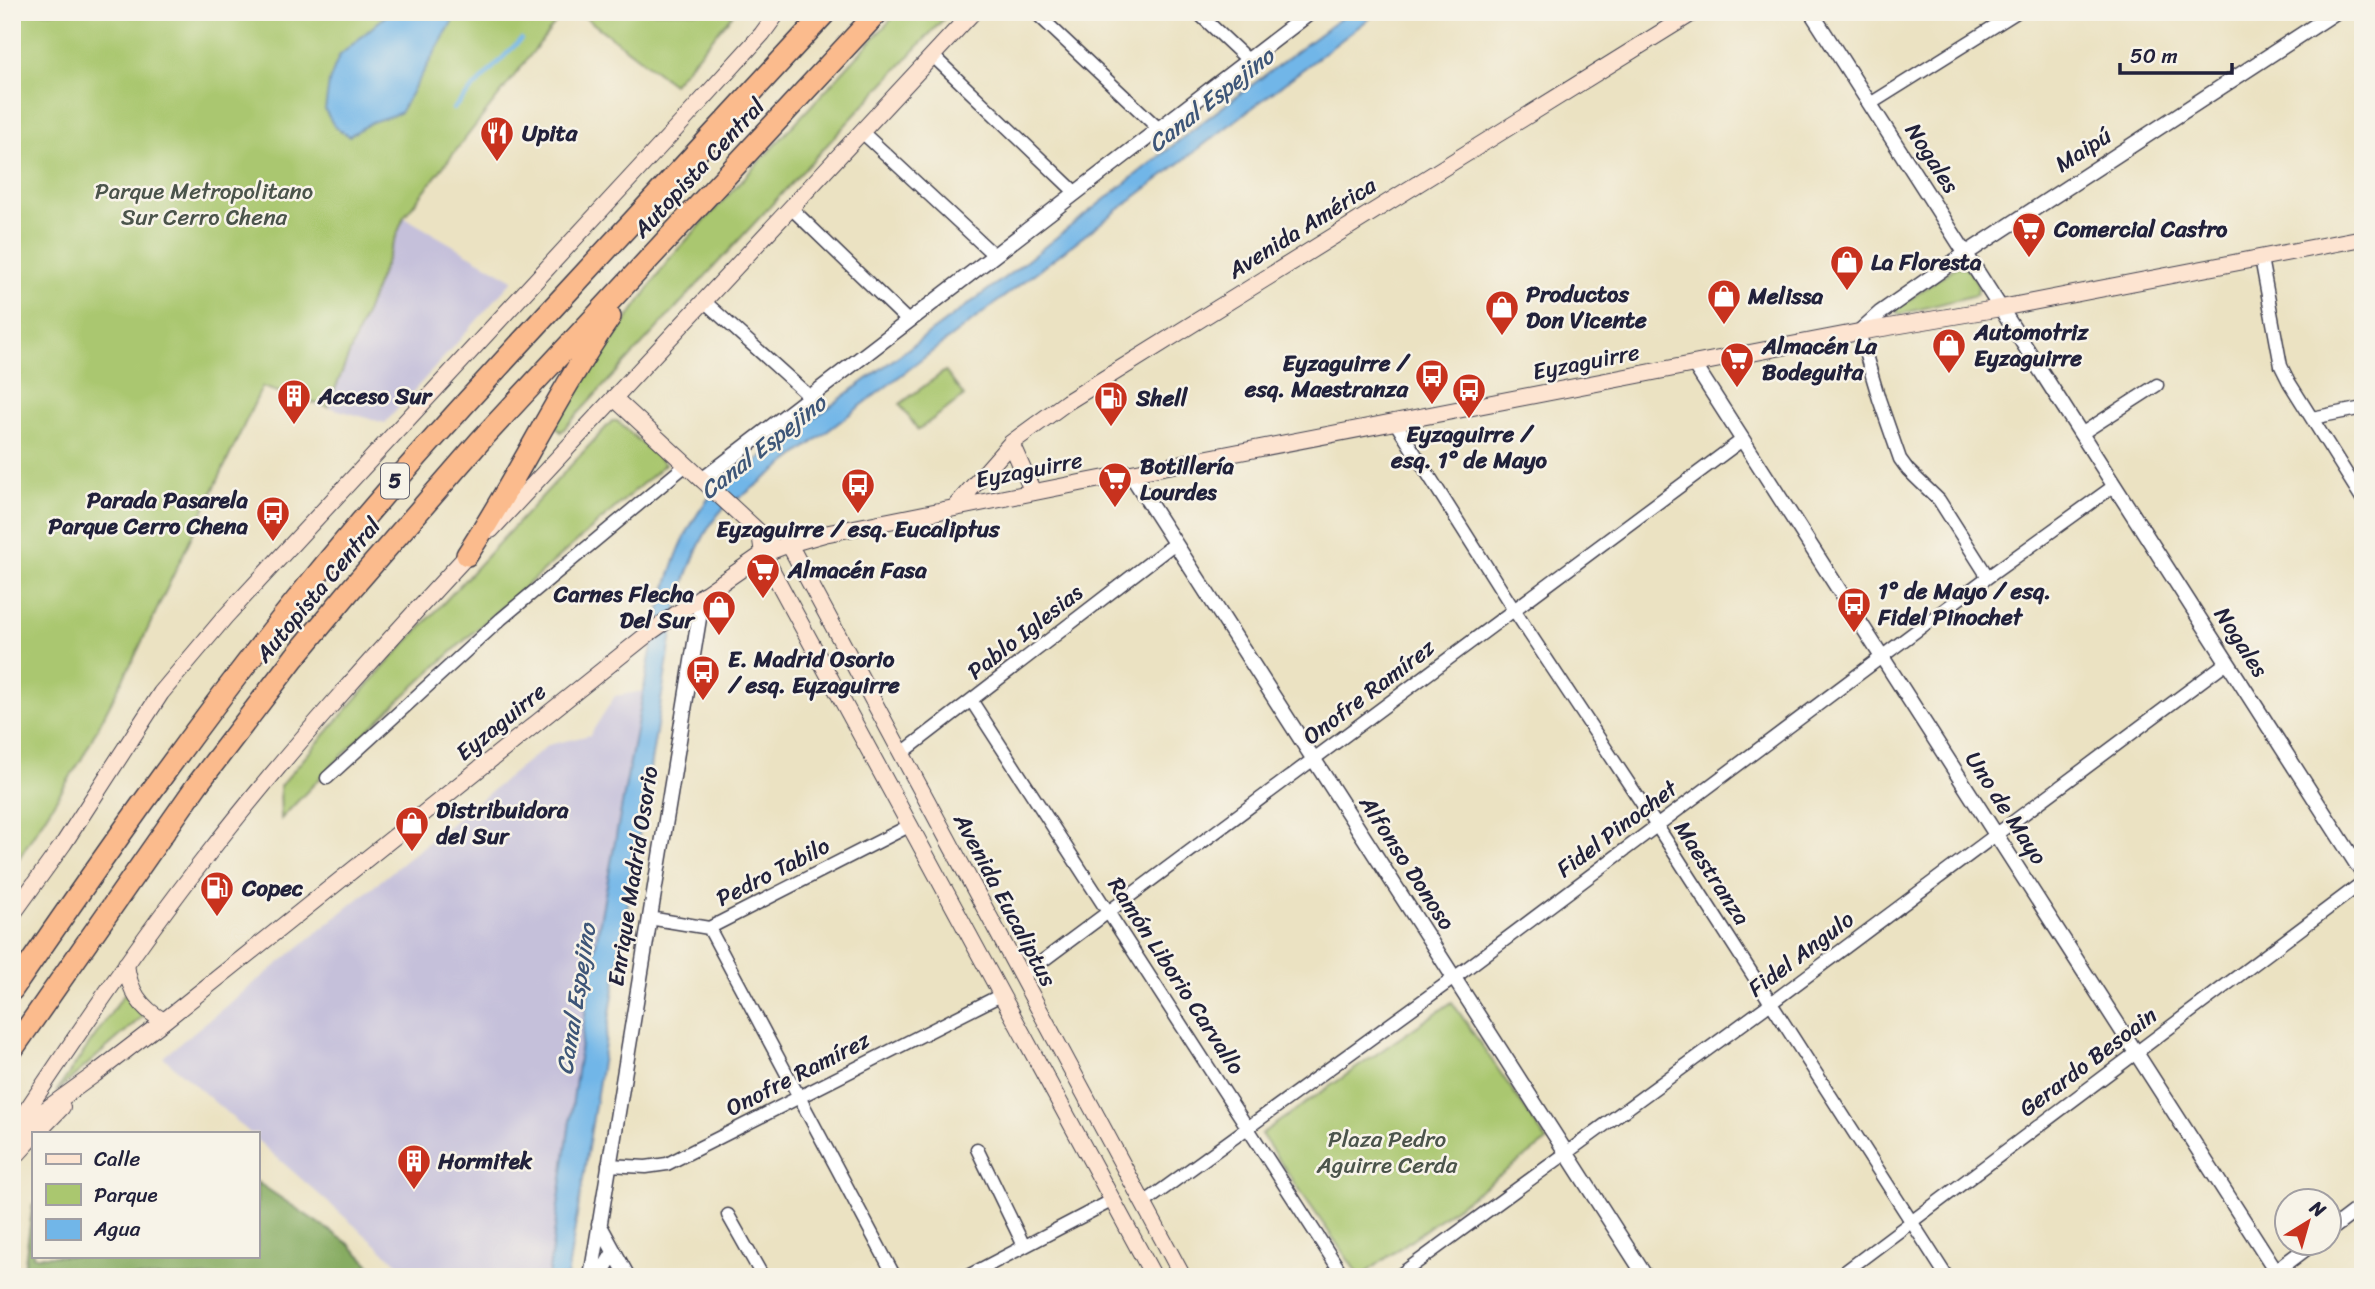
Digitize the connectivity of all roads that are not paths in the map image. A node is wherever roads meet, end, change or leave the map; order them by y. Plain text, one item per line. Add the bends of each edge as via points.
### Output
1 (778, 12) edge
2 (826, 12) edge
3 (878, 12) edge
4 (973, 12) edge
5 (1035, 12) edge
6 (1197, 12) edge
7 (1311, 12) edge
8 (1694, 12) edge
9 (1811, 12) edge
10 (2017, 12) edge
11 (2336, 12) edge
12 (933, 56) junction
13 (1249, 61) junction
14 (1870, 104) junction
15 (1160, 130) junction
16 (862, 132) junction
17 (1076, 193) junction
18 (791, 208) junction
19 (2363, 238) edge
20 (1966, 254) junction
21 (994, 255) junction
22 (653, 256) junction
23 (2261, 258) junction
24 (705, 301) junction
25 (2001, 308) junction
26 (908, 321) junction
27 (1859, 332) junction
28 (1694, 364) junction
29 (2157, 385) dead end
30 (809, 396) junction
31 (614, 398) junction
32 (2363, 408) edge
33 (2312, 418) junction
34 (1395, 422) junction
35 (2081, 434) junction
36 (1742, 440) junction
37 (1012, 443) junction
38 (686, 465) junction
39 (1130, 473) junction
40 (707, 484) junction
41 (2114, 486) junction
42 (1033, 492) junction
43 (2363, 499) edge
44 (954, 508) junction
45 (760, 534) junction
46 (1175, 543) junction
47 (789, 544) junction
48 (763, 554) junction
49 (467, 555) junction
50 (1988, 577) junction
51 (703, 594) junction
52 (1514, 610) junction
53 (1882, 657) junction
54 (2227, 662) junction
55 (971, 700) junction
56 (901, 754) junction
57 (1313, 759) junction
58 (327, 778) dead end
59 (909, 826) junction
60 (1657, 826) junction
61 (1996, 835) junction
62 (2363, 874) edge
63 (2363, 882) edge
64 (1110, 911) junction
65 (12, 915) edge
66 (649, 918) junction
67 (709, 928) junction
68 (126, 964) junction
69 (1021, 977) junction
70 (1454, 978) junction
71 (12, 990) edge
72 (1000, 995) junction
73 (1771, 1003) junction
74 (164, 1021) junction
75 (12, 1050) edge
76 (2136, 1052) junction
77 (95, 1074) junction
78 (799, 1097) junction
79 (1248, 1127) junction
80 (38, 1132) edge
81 (12, 1133) edge
82 (32, 1138) edge
83 (977, 1149) dead end
84 (1566, 1153) junction
85 (12, 1160) edge
86 (608, 1165) junction
87 (1113, 1200) junction
88 (1144, 1203) junction
89 (2363, 1205) edge
90 (728, 1215) dead end
91 (2344, 1219) edge
92 (1911, 1222) junction
93 (599, 1224) junction
94 (1024, 1246) junction
95 (614, 1252) junction
96 (2295, 1258) edge
97 (2275, 1275) edge
98 (591, 1277) edge
99 (599, 1277) edge
100 (628, 1277) edge
101 (763, 1277) edge
102 (895, 1277) edge
103 (966, 1277) edge
104 (1154, 1277) edge
105 (1183, 1277) edge
106 (1344, 1277) edge
107 (1397, 1277) edge
108 (1646, 1277) edge
109 (1838, 1277) edge
110 (1947, 1277) edge

1 - 65 main road via 178,670
2 - 71 highway, Autopista Central / 5 via 468,400 341,545 189,738
3 - 22 highway, Autopista Central / 5
4 - 12 main road
5 - 15 street
6 - 13 street
7 - 13 street
8 - 37 main road, Avenida América via 1067,402
9 - 14 street, Nogales
10 - 14 street
11 - 20 street, Maipú
12 - 16 main road
12 - 17 street
13 - 15 street
14 - 20 street, Nogales
15 - 17 street
16 - 18 main road
16 - 21 street
17 - 21 street
18 - 24 main road
18 - 26 street
19 - 23 main road, Eyzaguirre
20 - 25 street, Nogales
20 - 27 street, Maipú
21 - 26 street
22 - 49 highway via 580,362
22 - 75 highway, Autopista Central / 5 via 480,441 294,658 197,785
23 - 25 main road, Eyzaguirre
23 - 33 street via 2281,366
24 - 30 street
24 - 31 main road
25 - 27 main road, Eyzaguirre
25 - 35 street, Nogales
26 - 30 street
27 - 28 main road, Eyzaguirre
27 - 50 street via 1900,459 1939,500
28 - 34 main road, Eyzaguirre
28 - 36 street, Uno de Mayo
29 - 35 street
30 - 40 street
31 - 38 main road
31 - 49 main road
32 - 33 street
33 - 43 street
34 - 39 main road, Eyzaguirre
34 - 52 street, Maestranza
35 - 41 street, Nogales
36 - 52 street, Onofre Ramírez
36 - 53 street, Uno de Mayo
37 - 42 main road
37 - 44 main road, Avenida América
38 - 40 main road
38 - 58 street via 501,619
39 - 42 main road, Eyzaguirre
39 - 46 street, Alfonso Donoso
40 - 45 main road
41 - 50 street, Fidel Pinochet
41 - 54 street, Nogales
42 - 44 main road, Eyzaguirre
44 - 47 main road, Eyzaguirre
45 - 47 main road
45 - 48 main road
46 - 55 street, Pablo Iglesias
46 - 57 street, Alfonso Donoso
47 - 48 main road, Eyzaguirre
47 - 56 main road, Avenida Eucaliptus
48 - 51 main road, Eyzaguirre
48 - 59 main road
49 - 68 main road via 276,768
50 - 53 street, Fidel Pinochet
51 - 66 street, Enrique Madrid Osorio
51 - 74 main road, Eyzaguirre
52 - 57 street, Onofre Ramírez
52 - 60 street, Maestranza
53 - 60 street, Fidel Pinochet
53 - 61 street, Uno de Mayo
54 - 61 street, Fidel Angulo
54 - 62 street, Nogales
55 - 56 street, Pablo Iglesias
55 - 64 street, Ramón Liborio Carvallo
56 - 69 main road, Avenida Eucaliptus
57 - 64 street, Onofre Ramírez
57 - 70 street, Alfonso Donoso
59 - 67 street, Pedro Tabilo
59 - 72 main road
60 - 70 street, Fidel Pinochet
60 - 73 street, Maestranza
61 - 73 street, Fidel Angulo
61 - 76 street, Uno de Mayo
63 - 76 street, Gerardo Besoain
64 - 69 street, Onofre Ramírez
64 - 79 street, Ramón Liborio Carvallo
66 - 67 street, Pedro Tabilo
66 - 86 street, Enrique Madrid Osorio
67 - 78 street
68 - 74 main road via 136,997
68 - 81 main road
69 - 88 main road, Avenida Eucaliptus
70 - 79 street, Fidel Pinochet
70 - 84 street, Alfonso Donoso
72 - 78 street, Onofre Ramírez
72 - 87 main road
73 - 84 street, Fidel Angulo
73 - 92 street, Maestranza
74 - 77 main road, Eyzaguirre
76 - 92 street, Gerardo Besoain
76 - 97 street, Uno de Mayo
77 - 80 main road
77 - 81 main road, Eyzaguirre
78 - 86 street, Onofre Ramírez via 667,1164
78 - 102 street
79 - 88 street, Fidel Pinochet
79 - 106 street, Ramón Liborio Carvallo
82 - 85 main road
83 - 94 street
84 - 107 street, Fidel Angulo
84 - 108 street, Alfonso Donoso
86 - 93 street, Enrique Madrid Osorio
87 - 94 street
87 - 104 main road
88 - 105 main road, Avenida Eucaliptus
89 - 91 street
90 - 101 street
92 - 109 street, Gerardo Besoain
92 - 110 street, Maestranza
93 - 95 street
93 - 98 street, Enrique Madrid Osorio
94 - 103 street
95 - 99 street
95 - 100 street
96 - 97 street

